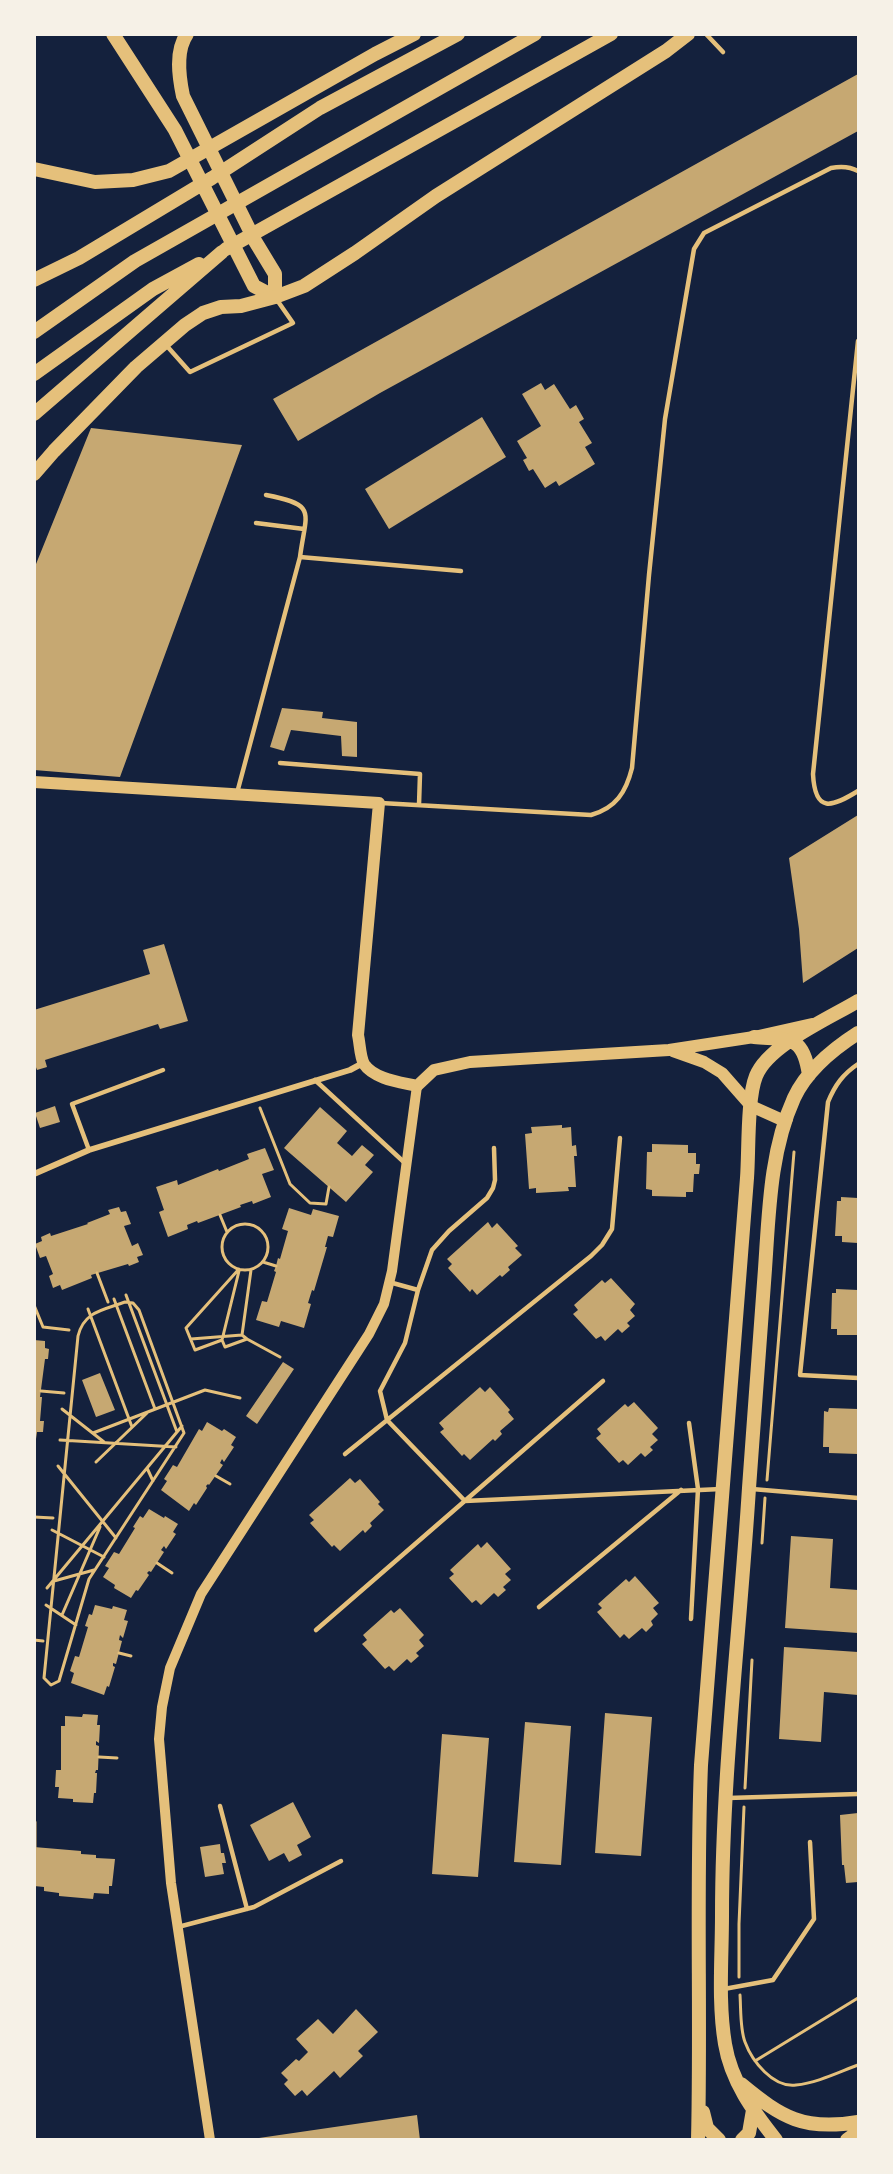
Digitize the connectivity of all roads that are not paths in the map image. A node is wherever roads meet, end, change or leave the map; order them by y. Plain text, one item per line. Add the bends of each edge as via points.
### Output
1 (113, 34) edge
2 (187, 34) edge
3 (414, 34) edge
4 (458, 34) edge
5 (535, 34) edge
6 (611, 34) edge
7 (688, 34) edge
8 (706, 34) edge
9 (723, 52) dead end
10 (34, 169) edge
11 (858, 171) edge
12 (228, 251) junction
13 (34, 280) edge
14 (275, 297) junction
15 (34, 332) edge
16 (858, 341) edge
17 (164, 343) junction
18 (34, 374) edge
19 (34, 414) edge
20 (34, 474) edge
21 (266, 495) dead end
22 (256, 523) dead end
23 (304, 529) junction
24 (300, 557) junction
25 (461, 571) dead end
26 (280, 763) dead end
27 (34, 782) edge
28 (858, 791) edge
29 (236, 795) junction
30 (379, 803) junction
31 (419, 804) junction
32 (858, 1001) edge
33 (825, 1022) junction
34 (858, 1033) edge
35 (754, 1037) junction
36 (791, 1040) junction
37 (669, 1050) junction
38 (363, 1063) junction
39 (858, 1064) edge
40 (163, 1070) dead end
41 (809, 1075) junction
42 (315, 1080) junction
43 (417, 1086) junction
44 (751, 1106) junction
45 (787, 1119) junction
46 (620, 1138) dead end
47 (494, 1148) dead end
48 (89, 1150) junction
49 (406, 1164) junction
50 (34, 1174) edge
51 (389, 1282) junction
52 (418, 1290) junction
53 (858, 1378) edge
54 (603, 1381) dead end
55 (387, 1420) junction
56 (689, 1423) dead end
57 (345, 1454) dead end
58 (749, 1488) junction
59 (698, 1489) junction
60 (724, 1489) junction
61 (681, 1490) junction
62 (858, 1498) edge
63 (465, 1501) junction
64 (539, 1607) dead end
65 (691, 1619) dead end
66 (316, 1630) dead end
67 (858, 1794) edge
68 (726, 1798) junction
69 (220, 1806) dead end
70 (810, 1842) dead end
71 (341, 1861) dead end
72 (247, 1910) junction
73 (178, 1926) junction
74 (722, 1990) junction
75 (737, 2081) junction
76 (699, 2096) junction
77 (753, 2110) junction
78 (858, 2122) edge
79 (858, 2132) edge
80 (210, 2139) edge
81 (698, 2139) edge
82 (719, 2139) edge
83 (742, 2139) edge
84 (776, 2139) edge
85 (847, 2139) edge

1 - 12 main road via 175,130
2 - 14 main road via 178,71 183,96 275,274
3 - 10 main road via 169,171 133,180 94,182
4 - 13 main road via 321,108 79,258
5 - 15 main road via 135,261
6 - 12 main road
7 - 14 main road via 436,196 355,254 304,286
8 - 9 lane
11 - 31 lane via 851,167 831,168 704,233 694,249 665,419 632,768 623,794 602,812 591,815
12 - 14 main road via 254,286
12 - 18 main road via 153,289
12 - 19 main road
14 - 17 main road via 203,313
14 - 17 lane via 293,322 190,372
16 - 28 lane via 813,774 817,797 829,804
17 - 20 main road
21 - 23 lane via 302,505 306,513
22 - 23 lane
23 - 24 lane
24 - 25 lane
24 - 29 lane
26 - 31 lane via 420,774
27 - 29 main road
29 - 30 main road
30 - 31 lane
30 - 38 main road via 358,1035
32 - 33 main road
33 - 35 main road
33 - 36 main road
34 - 41 main road
35 - 36 main road
35 - 37 main road
36 - 41 main road via 807,1058
36 - 44 main road via 769,1056 756,1077
37 - 43 main road via 470,1062 434,1070
37 - 44 main road via 722,1073
38 - 42 street
38 - 43 main road via 372,1072
39 - 53 lane via 836,1084 828,1102 800,1375
40 - 48 lane via 72,1104
41 - 45 main road via 795,1096
42 - 48 street
42 - 49 lane
43 - 49 street
44 - 45 main road
44 - 60 main road
45 - 58 main road via 775,1162 770,1202
46 - 55 lane via 612,1229 602,1245
47 - 52 lane via 493,1188 432,1250
48 - 50 street
49 - 51 street
51 - 52 lane
51 - 73 street via 384,1304 369,1334 201,1594 170,1668 159,1739
52 - 55 lane via 405,1343 380,1391
54 - 63 lane
55 - 57 lane
55 - 63 lane
56 - 59 lane
58 - 62 lane
58 - 68 main road
59 - 60 lane
59 - 61 lane
59 - 65 lane
60 - 76 main road via 699,1830
61 - 63 lane
61 - 64 lane
63 - 66 lane
67 - 68 lane
68 - 74 main road
69 - 72 lane
70 - 74 lane via 814,1918 773,1980
71 - 72 lane
72 - 73 lane
73 - 80 street
74 - 75 main road via 725,2045
75 - 77 main road
75 - 78 main road via 772,2110 801,2122 818,2126
76 - 81 main road
76 - 82 main road via 707,2128
77 - 83 main road via 749,2133
77 - 84 main road
79 - 85 main road

